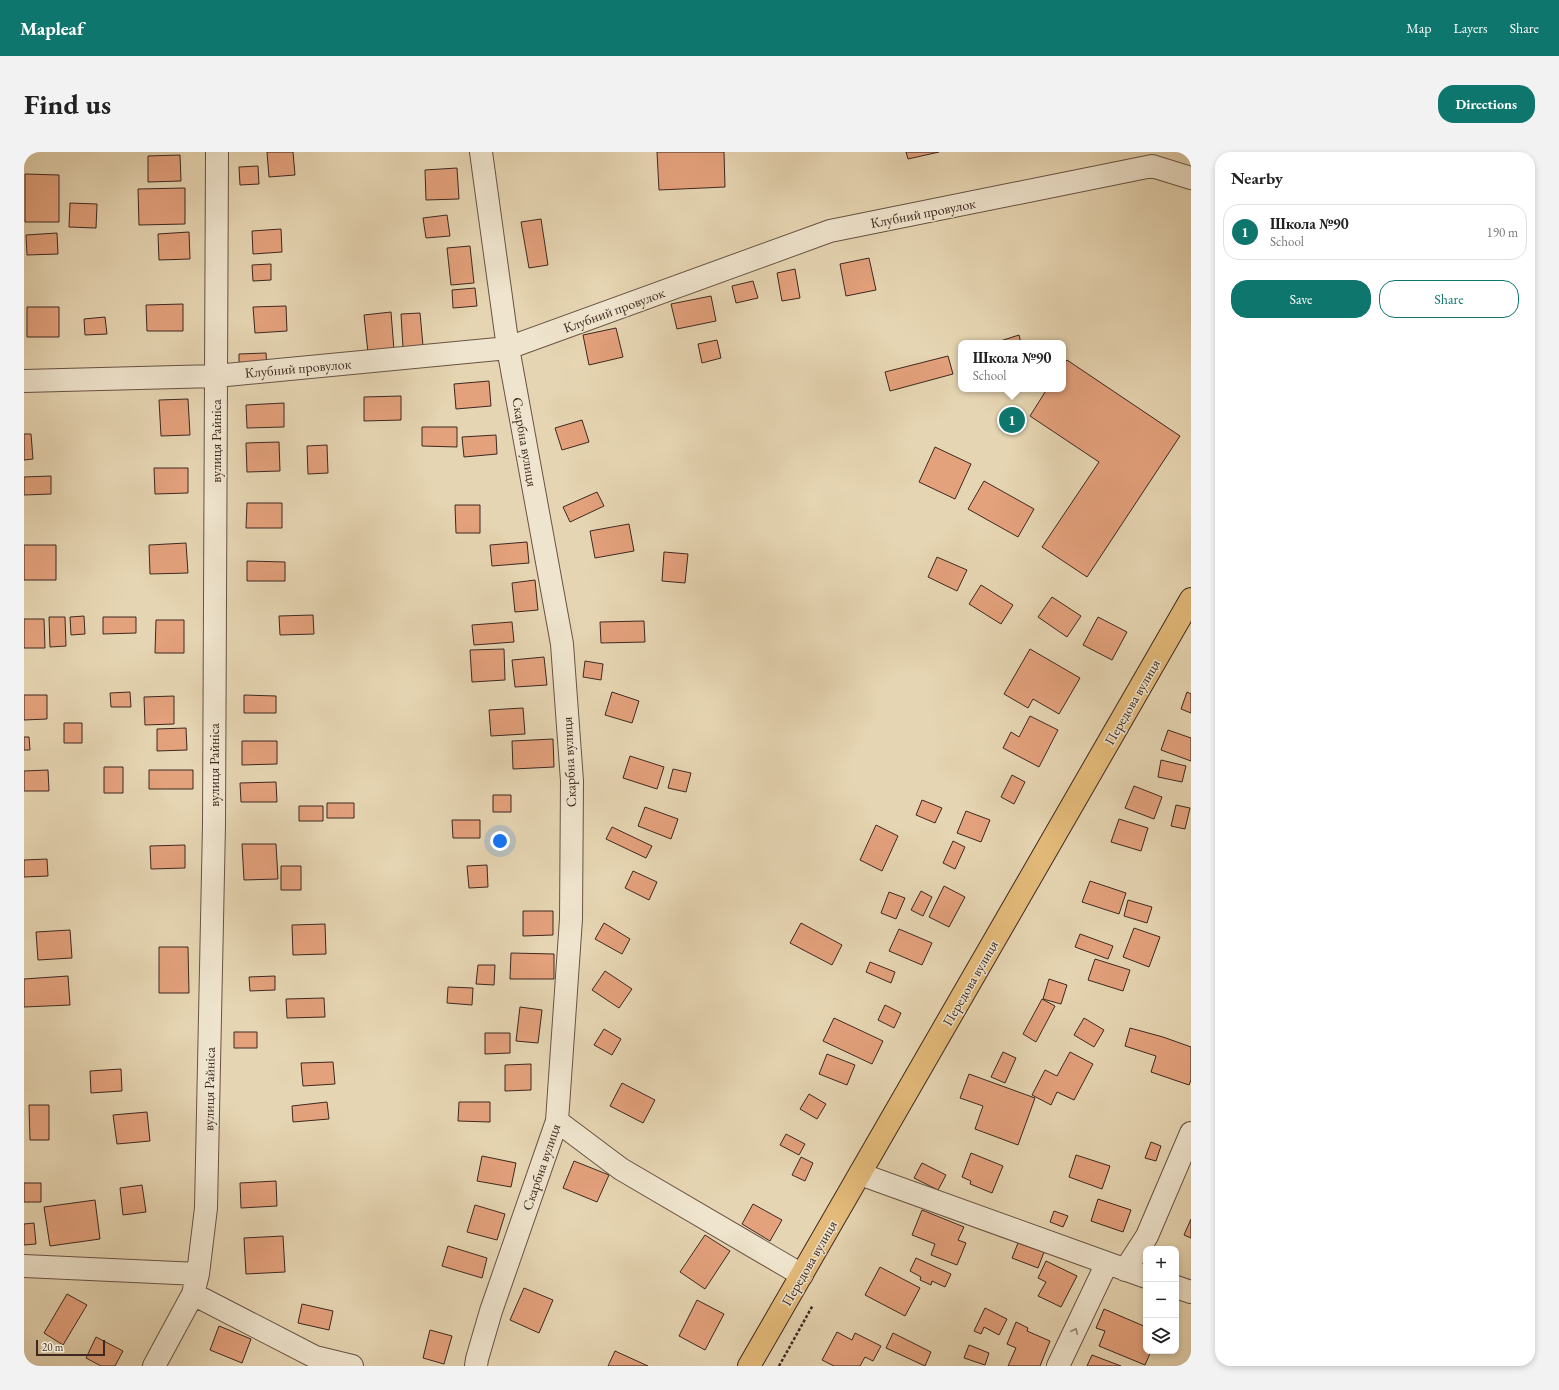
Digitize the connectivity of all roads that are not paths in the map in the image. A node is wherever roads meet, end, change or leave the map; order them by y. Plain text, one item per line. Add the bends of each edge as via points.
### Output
1 (217, 152) edge
2 (481, 152) edge
3 (1150, 159) edge
4 (1191, 178) edge
5 (508, 348) junction
6 (216, 376) junction
7 (24, 381) edge
8 (1191, 599) edge
9 (557, 1121) junction
10 (1191, 1133) edge
11 (860, 1174) junction
12 (24, 1266) edge
13 (1116, 1267) junction
14 (802, 1275) junction
15 (1143, 1276) edge
16 (196, 1284) junction
17 (1179, 1288) edge
18 (1191, 1292) edge
19 (154, 1366) edge
20 (352, 1366) edge
21 (476, 1366) edge
22 (749, 1366) edge
23 (1058, 1366) edge

1 - 6 street, вулиця Райніса
2 - 5 street, Скарбна вулиця
3 - 4 street, Клубний провулок
3 - 5 street, Клубний провулок via 830,231
5 - 6 street, Клубний провулок
5 - 9 street, Скарбна вулиця via 562,644 572,781 571,919
6 - 7 street, Клубний провулок
6 - 16 street, вулиця Райніса via 214,817 207,1176 206,1208
8 - 11 main road, Передова вулиця
9 - 14 street via 621,1169
9 - 21 street, Скарбна вулиця via 491,1311
10 - 13 street via 1146,1236
11 - 13 street
11 - 14 main road, Передова вулиця
12 - 16 street
13 - 15 street
23 -> 13 street
14 - 22 main road, Передова вулиця
16 - 19 street, вулиця Райніса
16 - 20 street via 315,1356
17 - 18 street

